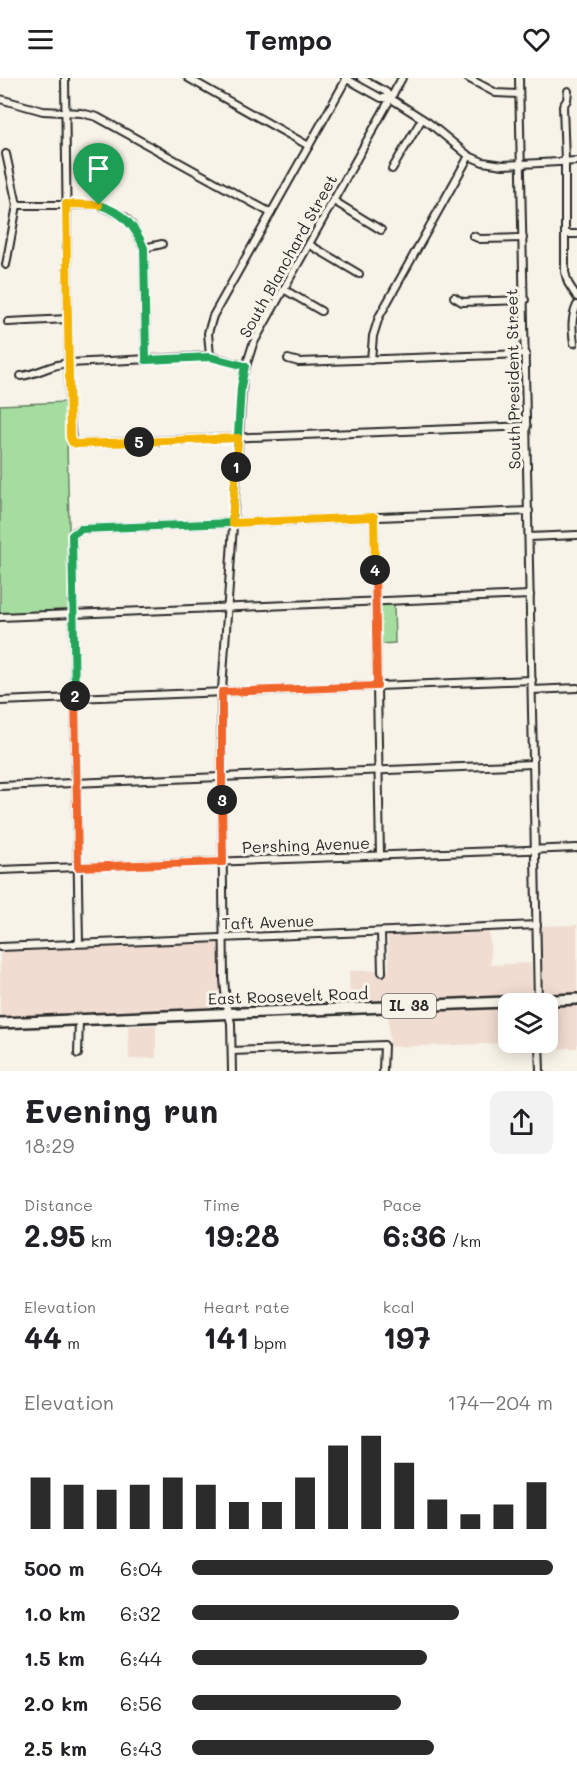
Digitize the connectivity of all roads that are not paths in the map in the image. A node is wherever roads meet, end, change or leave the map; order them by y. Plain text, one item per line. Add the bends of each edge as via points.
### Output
1 (65, 78) edge
2 (188, 78) edge
3 (346, 78) edge
4 (361, 78) edge
5 (402, 78) edge
6 (468, 78) edge
7 (519, 78) edge
8 (568, 91) dead end
9 (519, 94) junction
10 (390, 98) junction
11 (0, 99) edge
12 (65, 112) junction
13 (422, 119) junction
14 (309, 146) junction
15 (6, 154) dead end
16 (469, 156) junction
17 (565, 161) junction
18 (577, 161) edge
19 (520, 164) junction
20 (392, 169) dead end
21 (334, 201) junction
22 (66, 204) junction
23 (17, 205) junction
24 (271, 213) junction
25 (381, 230) dead end
26 (565, 234) junction
27 (577, 234) edge
28 (473, 236) dead end
29 (523, 238) junction
30 (162, 244) dead end
31 (310, 245) junction
32 (144, 248) junction
33 (6, 265) dead end
34 (359, 274) dead end
35 (285, 290) junction
36 (454, 297) dead end
37 (577, 297) edge
38 (525, 300) junction
39 (577, 305) edge
40 (321, 311) dead end
41 (68, 319) junction
42 (9, 322) dead end
43 (574, 343) dead end
44 (526, 354) junction
45 (210, 357) junction
46 (288, 359) dead end
47 (146, 360) junction
48 (371, 360) junction
49 (69, 363) junction
50 (245, 366) junction
51 (21, 376) dead end
52 (527, 426) junction
53 (238, 438) junction
54 (529, 511) junction
55 (374, 517) junction
56 (232, 523) junction
57 (577, 535) edge
58 (529, 537) junction
59 (530, 595) junction
60 (375, 602) junction
61 (227, 607) junction
62 (73, 614) junction
63 (0, 617) edge
64 (532, 680) junction
65 (377, 686) junction
66 (577, 688) edge
67 (532, 690) junction
68 (222, 692) junction
69 (75, 698) junction
70 (0, 701) edge
71 (533, 764) junction
72 (378, 770) junction
73 (222, 777) junction
74 (76, 783) junction
75 (0, 786) edge
76 (577, 848) edge
77 (535, 850) junction
78 (380, 856) junction
79 (223, 862) junction
80 (78, 867) junction
81 (0, 870) edge
82 (537, 925) junction
83 (381, 932) junction
84 (224, 937) junction
85 (79, 943) junction
86 (0, 947) edge
87 (382, 972) dead end
88 (538, 993) edge
89 (577, 999) edge
90 (558, 1000) edge
91 (498, 1004) edge
92 (229, 1014) junction
93 (79, 1020) junction
94 (0, 1023) edge
95 (232, 1051) junction
96 (539, 1053) edge
97 (78, 1054) dead end
98 (232, 1071) edge
99 (383, 1071) edge
100 (540, 1071) edge

1 - 12 street
2 - 14 street
3 - 10 street via 381,98
3 - 14 street
4 - 10 street
5 - 10 street, South Blanchard Street
6 - 9 street via 496,93
7 - 9 street, South President Street
8 - 17 street via 563,106
9 - 19 street, South President Street
10 - 13 street
10 - 21 street, South Blanchard Street
11 - 12 street via 43,111
12 - 22 street
12 - 24 street via 89,114 106,121
13 - 16 street
13 - 20 street
14 - 24 street
15 - 23 street
16 - 19 street via 488,163
16 - 48 street via 379,317
17 - 18 street
17 - 19 street
17 - 26 street
19 - 29 street, South President Street
21 - 25 street
21 - 31 street, South Blanchard Street
22 - 23 street
22 - 32 street via 99,205 125,217
22 - 41 street
23 - 33 street
24 - 45 street via 210,322
26 - 27 street
26 - 37 street via 565,272
28 - 29 street
29 - 38 street, South President Street
30 - 32 street
31 - 34 street
31 - 35 street, South Blanchard Street
32 - 47 street
35 - 40 street
35 - 50 street, South Blanchard Street via 253,344
36 - 38 street via 462,302
38 - 44 street, South President Street
39 - 43 street via 572,326
41 - 42 street
41 - 49 street
44 - 48 street
44 - 52 street, South President Street
45 - 47 street
45 - 50 street
46 - 48 street
47 - 49 street
49 - 51 street via 56,363
49 - 53 street via 72,442
50 - 53 street, South Blanchard Street
52 - 53 street
52 - 54 street, South President Street
53 - 56 street, South Blanchard Street
54 - 55 street
54 - 58 street, South President Street
55 - 56 street
55 - 60 street
56 - 61 street, South Blanchard Street
56 - 62 street via 75,532
57 - 58 street
58 - 59 street, South President Street
59 - 60 street
59 - 64 street, South President Street
60 - 61 street
60 - 65 street
61 - 62 street
61 - 68 street, South Blanchard Street
62 - 63 street
62 - 69 street
64 - 65 street
64 - 67 street, South President Street
65 - 68 street
65 - 72 street
66 - 67 street
67 - 71 street
68 - 69 street
68 - 73 street, South Blanchard Street
69 - 70 street
69 - 74 street
71 - 72 street
71 - 77 street
72 - 73 street
72 - 78 street
73 - 74 street
73 - 79 street, South Blanchard Street
74 - 75 street
74 - 80 street
76 - 77 street, Pershing Avenue
77 - 78 street, Pershing Avenue
77 - 82 street
78 - 79 street, Pershing Avenue
79 - 80 street, Pershing Avenue
79 - 84 street, South Blanchard Street
80 - 81 street, Pershing Avenue
80 - 85 street
82 - 83 street, Taft Avenue
82 - 88 street
83 - 84 street, Taft Avenue
83 - 87 street
84 - 85 street, Taft Avenue
84 - 92 street, South Blanchard Street
85 - 86 street, Taft Avenue
89 - 90 main road, East Roosevelt Road / IL 38
91 - 92 main road, East Roosevelt Road / IL 38
92 - 93 main road, East Roosevelt Road / IL 38
92 - 95 street, South Blanchard Street
93 - 94 main road, East Roosevelt Road / IL 38
93 - 97 street
95 - 98 street, South Blanchard Street
95 - 99 street via 384,1045
96 - 100 street

